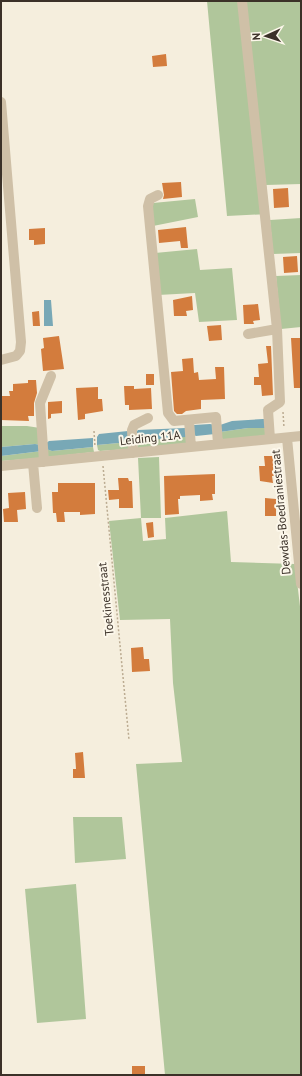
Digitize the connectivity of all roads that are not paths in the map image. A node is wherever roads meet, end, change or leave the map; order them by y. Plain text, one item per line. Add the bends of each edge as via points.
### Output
1 (242, 1) edge
2 (1, 102) edge
3 (158, 195) dead end
4 (277, 329) junction
5 (248, 334) dead end
6 (1, 360) edge
7 (51, 376) dead end
8 (148, 418) dead end
9 (189, 424) junction
10 (270, 436) junction
11 (301, 436) edge
12 (286, 438) junction
13 (218, 441) junction
14 (191, 445) junction
15 (133, 453) junction
16 (44, 462) junction
17 (33, 463) junction
18 (1, 466) edge
19 (37, 508) dead end
20 (301, 584) edge

1 - 4 street
2 - 6 street via 21,342 20,351 16,356
3 - 9 street via 150,199 148,206 168,413 174,421
4 - 5 street
4 - 10 street via 280,402 268,410
7 - 16 street via 40,403
8 - 15 street via 134,424
9 - 13 street via 216,417
9 - 14 street
10 - 12 street, Leiding 11A
10 - 13 street, Leiding 11A
11 - 12 street, Leiding 11A
12 - 20 street, Dewdas-Boedraniestraat
13 - 14 street, Leiding 11A
14 - 15 street, Leiding 11A
15 - 16 street, Leiding 11A
16 - 17 street, Leiding 11A
17 - 18 street, Leiding 11A
17 - 19 street

